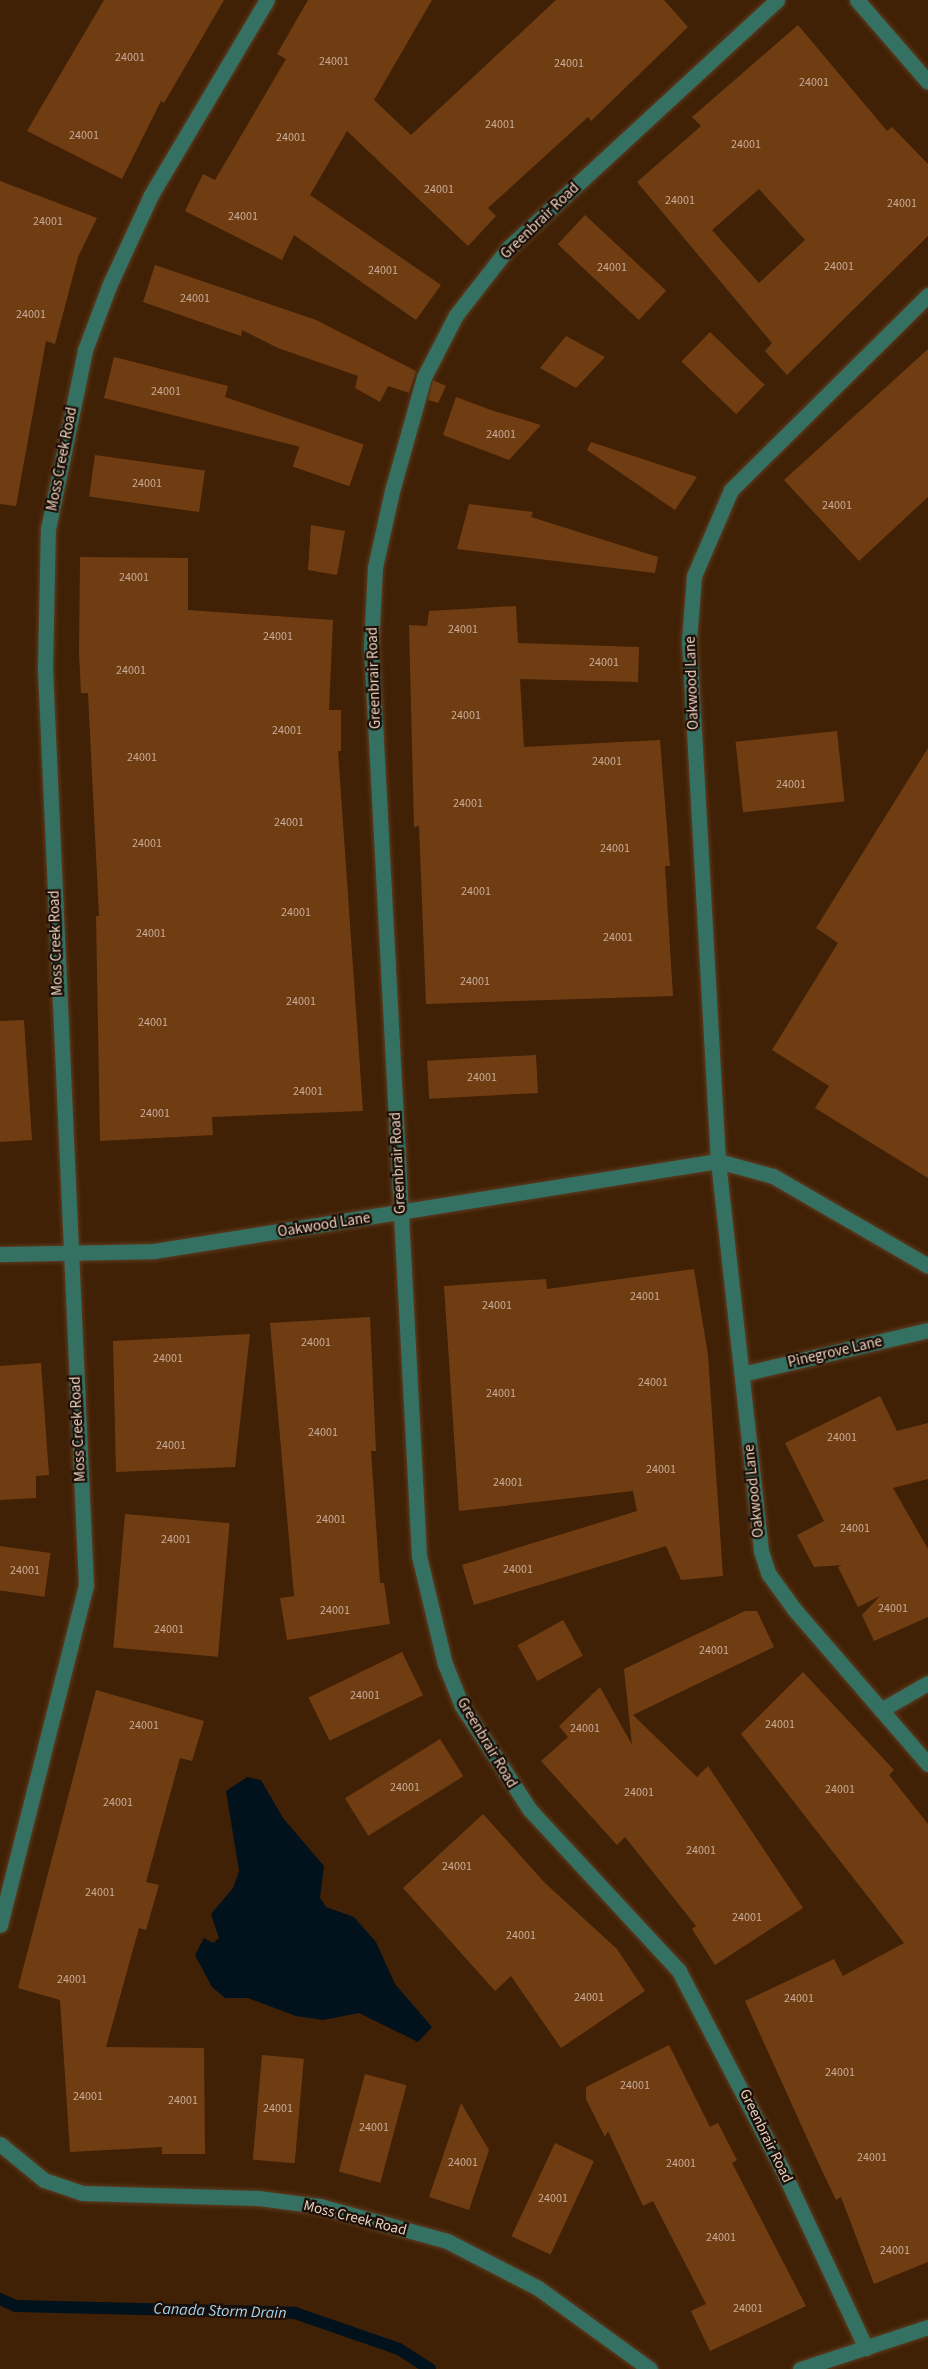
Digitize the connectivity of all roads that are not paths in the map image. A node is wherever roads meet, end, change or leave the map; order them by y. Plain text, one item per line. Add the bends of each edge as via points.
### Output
1 (267, 0) edge
2 (777, 0) edge
3 (857, 0) edge
4 (928, 82) edge
5 (928, 295) edge
6 (718, 1161) junction
7 (400, 1212) junction
8 (0, 1254) edge
9 (69, 1254) junction
10 (928, 1266) edge
11 (928, 1330) edge
12 (742, 1374) junction
13 (928, 1683) edge
14 (881, 1710) junction
15 (928, 1764) edge
16 (0, 1925) edge
17 (0, 2144) edge
18 (928, 2327) edge
19 (866, 2348) junction
20 (650, 2369) edge
21 (800, 2369) edge

1 - 9 street, Moss Creek Road via 151,195 109,286 85,350 48,530 45,668
2 - 7 street, Greenbrair Road via 509,247 456,315 423,377 375,567 371,646
3 - 4 street
5 - 6 street, Oakwood Lane via 731,490 694,576 689,640
6 - 7 street, Oakwood Lane
6 - 10 street via 773,1176
6 - 12 street, Oakwood Lane
7 - 9 street, Oakwood Lane via 154,1251
7 - 19 street, Greenbrair Road via 419,1556 446,1664 462,1706 530,1810 679,1971 767,2138
8 - 9 street, Oakwood Lane
9 - 16 street, Moss Creek Road via 86,1586
11 - 12 street, Pinegrove Lane
12 - 14 street, Oakwood Lane via 761,1551 768,1573
13 - 14 street
14 - 15 street, Oakwood Lane
17 - 20 street, Moss Creek Road via 44,2180 82,2193 258,2198 320,2206 447,2241 538,2288
18 - 19 street
19 - 21 street

